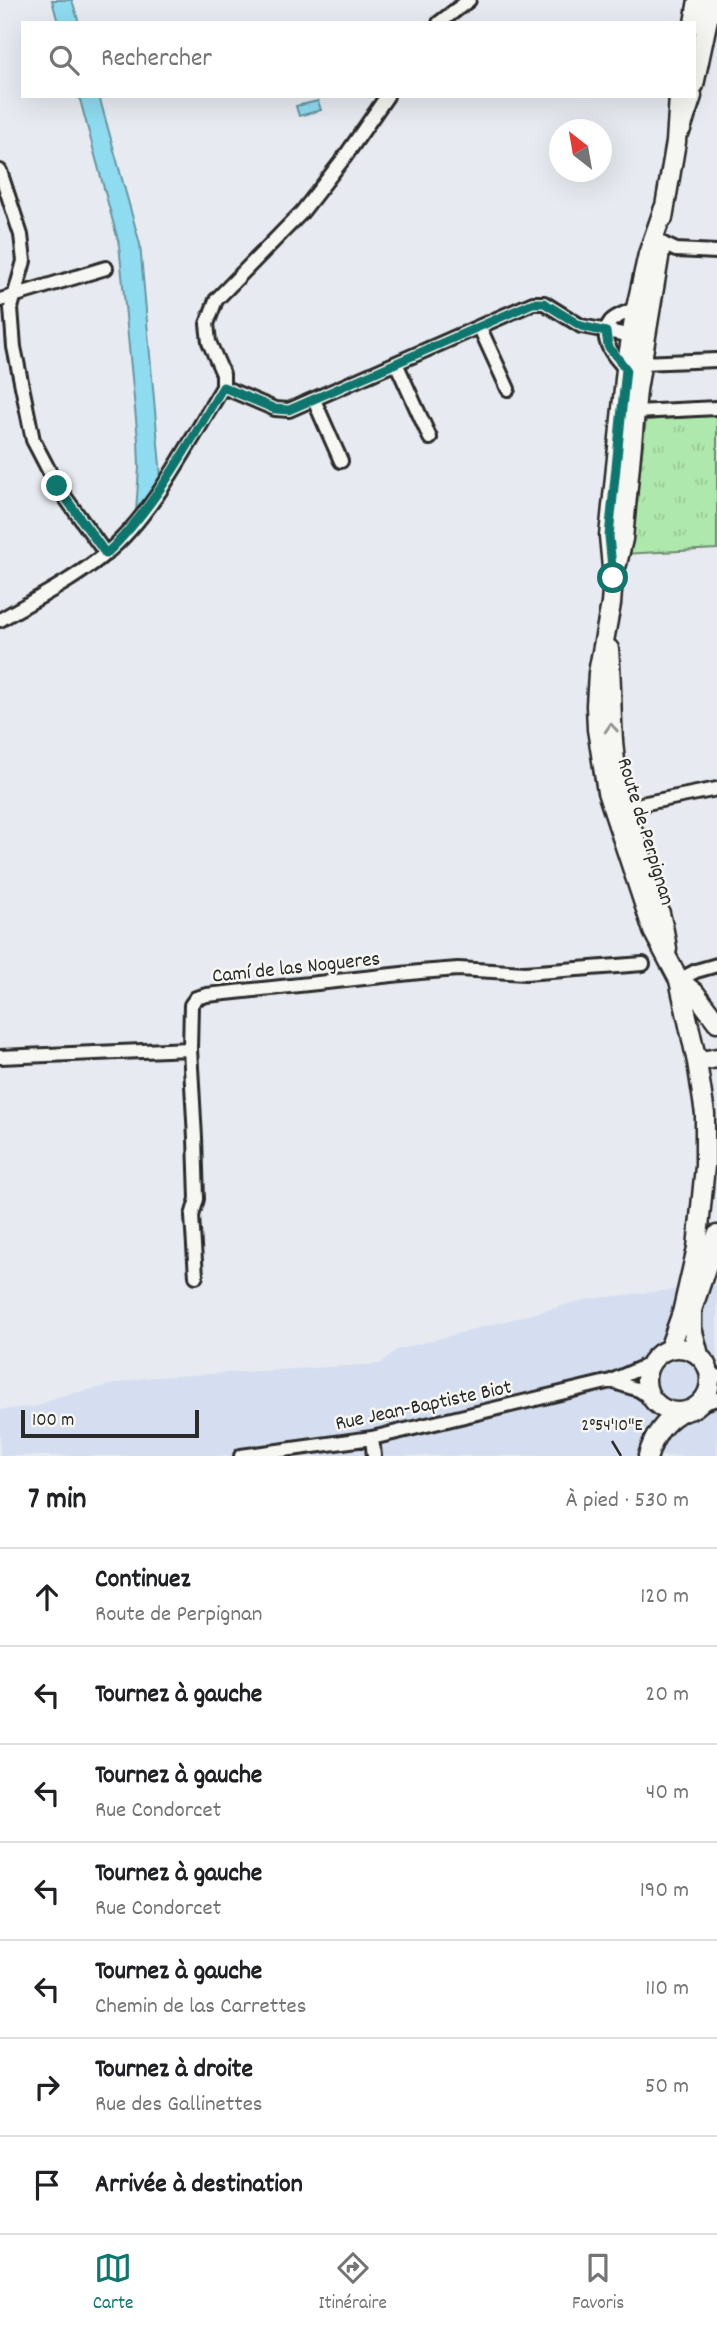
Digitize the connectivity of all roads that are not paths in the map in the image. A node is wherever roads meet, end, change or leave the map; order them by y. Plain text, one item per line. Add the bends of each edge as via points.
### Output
1 (469, 0) edge
2 (698, 0) edge
3 (712, 0) edge
4 (442, 21) edge
5 (694, 21) edge
6 (696, 76) edge
7 (386, 98) edge
8 (679, 98) edge
9 (691, 98) edge
10 (676, 142) junction
11 (0, 171) edge
12 (664, 208) junction
13 (661, 243) junction
14 (717, 252) edge
15 (106, 268) dead end
16 (14, 296) junction
17 (0, 300) edge
18 (642, 312) junction
19 (480, 328) junction
20 (606, 332) junction
21 (635, 337) junction
22 (717, 360) edge
23 (396, 363) junction
24 (634, 366) junction
25 (223, 387) junction
26 (508, 389) dead end
27 (637, 390) junction
28 (314, 400) junction
29 (717, 408) edge
30 (636, 412) junction
31 (430, 438) dead end
32 (341, 461) dead end
33 (106, 554) junction
34 (613, 578) junction
35 (0, 620) edge
36 (607, 629) junction
37 (717, 789) edge
38 (626, 807) junction
39 (669, 960) junction
40 (643, 964) dead end
41 (717, 965) edge
42 (679, 980) junction
43 (717, 1022) edge
44 (190, 1049) junction
45 (0, 1057) edge
46 (717, 1058) edge
47 (697, 1062) junction
48 (717, 1235) edge
49 (196, 1276) dead end
50 (668, 1349) junction
51 (699, 1355) junction
52 (650, 1364) junction
53 (713, 1374) edge
54 (611, 1381) junction
55 (653, 1401) junction
56 (709, 1401) edge
57 (679, 1413) junction
58 (372, 1438) junction
59 (241, 1456) edge
60 (374, 1456) edge
61 (645, 1456) edge

1 - 4 street
2 - 5 main road
3 - 6 main road
7 - 25 street via 302,212 216,300 206,324
8 - 10 main road, Route de Perpignan
9 - 10 main road, Route de Perpignan
10 - 12 main road, Route de Perpignan
11 - 16 street via 21,235 24,261
12 - 13 main road, Route de Perpignan
12 - 18 main road, Route de Perpignan via 648,254
13 - 14 street via 684,251
13 - 18 main road, Route de Perpignan
15 - 16 street
16 - 17 street
16 - 33 street via 14,347 33,440 57,486
18 - 20 street via 612,320
18 - 21 main road, Route de Perpignan
18 - 24 main road, Route de Perpignan
19 - 20 street via 533,303 544,303 581,326
19 - 23 street
19 - 26 street
20 - 21 street
20 - 24 street via 608,346
21 - 24 main road, Route de Perpignan
21 - 27 street
22 - 24 street
23 - 28 street
23 - 31 street
24 - 27 main road, Route de Perpignan
24 - 34 main road, Route de Perpignan via 609,536
25 - 28 street via 275,409 289,410
25 - 33 street via 132,529
27 - 30 main road, Route de Perpignan
28 - 32 street
29 - 30 street
30 - 34 main road, Route de Perpignan via 623,539
33 - 35 street
34 - 36 main road, Route de Perpignan
38 -> 36 main road, Route de Perpignan via 614,755
36 - 39 main road, Route de Perpignan via 596,705 601,765 629,863 653,931
37 - 38 street
38 - 39 main road, Route de Perpignan via 664,925
39 - 42 main road, Route de Perpignan
40 - 44 street, Camí de las Nogueres via 525,973 458,969 207,995 191,1005
41 - 42 street
42 - 43 main road, Route de Perpignan
42 - 47 main road, Route de Perpignan
44 - 45 street
44 - 49 street
46 - 47 main road
47 - 50 main road, Route de Perpignan via 705,1114 702,1211 682,1313
48 - 51 main road via 692,1310
50 - 51 main road
50 - 52 main road
51 - 53 main road
52 - 54 street, Rue Jean-Baptiste Biot
52 - 55 main road via 646,1387
53 - 56 main road
54 - 55 street via 639,1390
54 - 58 street, Rue Jean-Baptiste Biot
55 - 57 main road via 666,1411
55 - 61 main road
56 - 57 main road
57 - 61 main road via 667,1420
58 - 59 street, Rue Jean-Baptiste Biot
58 - 60 street

